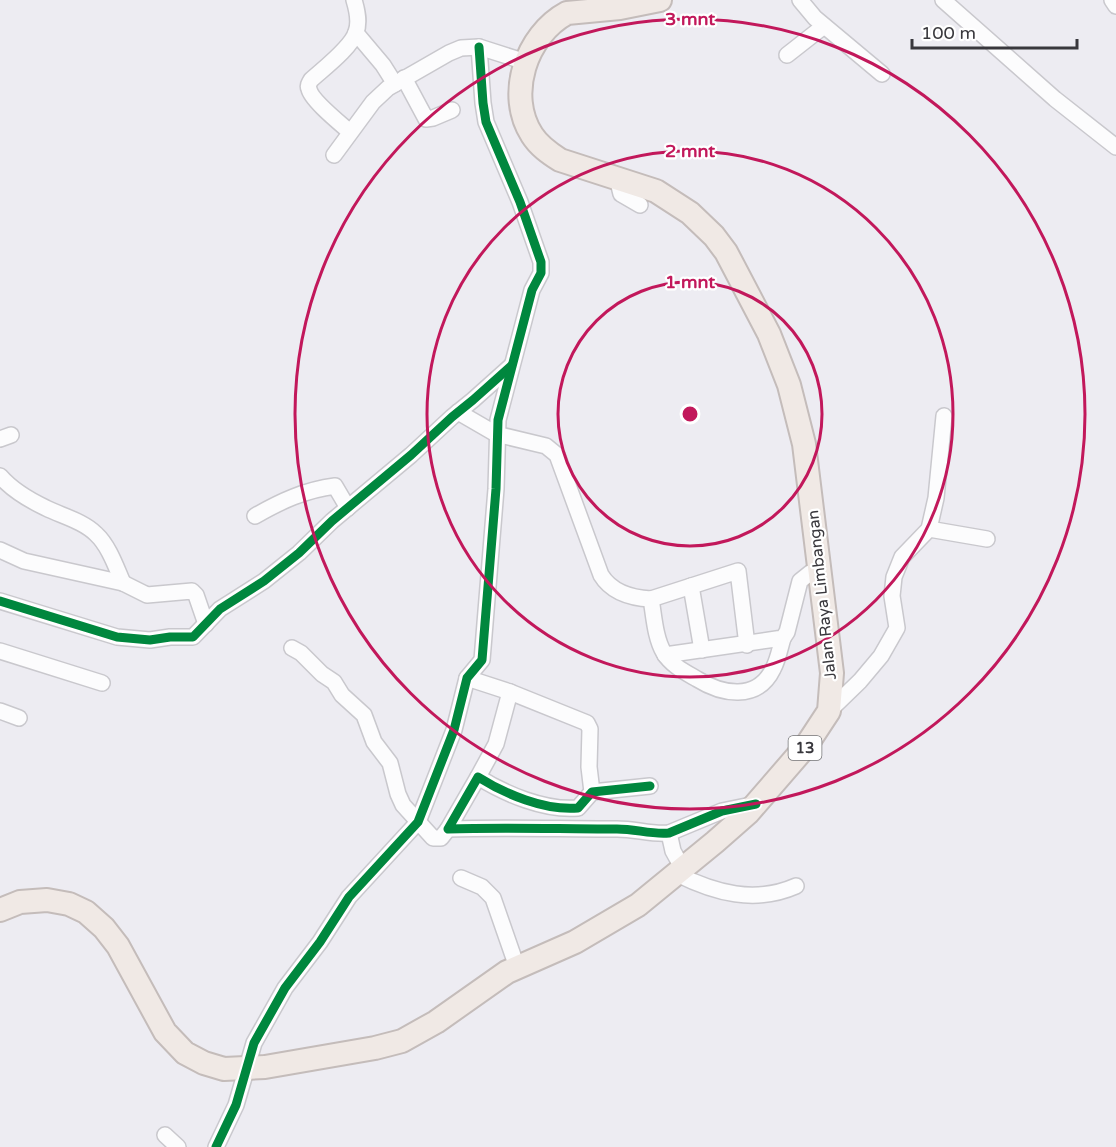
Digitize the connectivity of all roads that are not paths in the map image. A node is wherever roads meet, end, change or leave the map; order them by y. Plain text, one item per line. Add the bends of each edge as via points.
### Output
1 (354, 0) edge
2 (660, 0) edge
3 (800, 0) edge
4 (943, 0) edge
5 (1112, 0) edge
6 (570, 6) edge
7 (1116, 6) edge
8 (824, 26) junction
9 (356, 33) junction
10 (479, 47) junction
11 (787, 55) dead end
12 (526, 62) junction
13 (882, 74) dead end
14 (400, 81) junction
15 (452, 110) dead end
16 (350, 132) junction
17 (1116, 147) edge
18 (334, 154) dead end
19 (617, 178) junction
20 (640, 205) dead end
21 (511, 366) junction
22 (458, 412) junction
23 (944, 416) dead end
24 (496, 434) junction
25 (0, 476) edge
26 (348, 508) junction
27 (255, 516) dead end
28 (929, 529) junction
29 (987, 539) dead end
30 (0, 550) edge
31 (820, 568) junction
32 (123, 583) junction
33 (691, 586) junction
34 (651, 599) junction
35 (0, 601) edge
36 (206, 624) junction
37 (783, 638) junction
38 (747, 645) junction
39 (292, 648) dead end
40 (702, 650) junction
41 (0, 651) edge
42 (665, 655) junction
43 (467, 678) junction
44 (102, 683) dead end
45 (510, 692) junction
46 (0, 711) edge
47 (829, 711) junction
48 (19, 718) dead end
49 (478, 777) junction
50 (650, 786) dead end
51 (592, 792) junction
52 (756, 804) junction
53 (418, 822) junction
54 (448, 829) junction
55 (669, 833) junction
56 (680, 871) junction
57 (462, 878) dead end
58 (796, 886) dead end
59 (0, 910) edge
60 (517, 967) junction
61 (248, 1068) junction
62 (165, 1135) dead end
63 (178, 1147) edge
64 (216, 1147) edge

1 - 9 street via 358,13
2 - 6 highway, Jalan Raya Limbangan / 13 via 620,8
3 - 8 street
4 - 17 street via 1054,99
5 - 7 street
6 - 12 highway, Jalan Raya Limbangan / 13 via 539,38
8 - 11 street
8 - 13 street
9 - 14 street
9 - 16 street via 308,87 323,108
10 - 12 street
10 - 14 street via 461,48
10 - 21 street via 486,122 541,262 541,273 532,290
12 - 19 highway, Jalan Raya Limbangan / 13 via 520,102 526,124 538,144 560,160
14 - 15 street via 426,119
14 - 16 street via 373,102
16 - 18 street
19 - 20 street via 621,194
19 - 31 highway, Jalan Raya Limbangan / 13 via 656,191 702,223 726,252 769,334 789,385 804,444
21 - 22 street
21 - 24 street
22 - 24 street
22 - 26 street
23 - 28 street
24 - 34 street via 552,450 604,580 624,595
24 - 43 street via 496,489 482,660
25 - 32 street via 16,492 97,534
26 - 27 street via 334,486 282,501
26 - 36 street via 299,553 220,609
28 - 29 street
28 - 47 street via 902,557 894,577 892,596 897,628 889,645
30 - 32 street via 24,561
31 - 37 street via 800,581
31 - 47 highway, Jalan Raya Limbangan / 13 via 832,673
32 - 36 street via 150,596 192,591
33 - 34 street
33 - 38 street via 739,572
33 - 40 street
34 - 42 street
35 - 36 street via 117,637 190,638
37 - 38 street
37 - 42 street via 768,677 745,692 719,690 673,664
38 - 40 street
39 - 53 street via 334,682 363,715 374,742 390,763 403,805
40 - 42 street
41 - 44 street
43 - 45 street
43 - 53 street via 454,730
45 - 49 street via 496,744
45 - 51 street via 590,726
46 - 48 street
47 - 52 highway, Jalan Raya Limbangan / 13 via 806,746
49 - 51 street via 530,800 570,809 578,808
49 - 54 street
50 - 51 street
52 - 55 street via 722,811
52 - 56 highway, Jalan Raya Limbangan / 13
53 - 54 street via 437,840
53 - 61 street via 350,897 285,988 254,1043
54 - 55 street via 615,828
55 - 56 street
56 - 58 street via 704,887 732,894 778,892
56 - 60 highway, Jalan Raya Limbangan / 13 via 621,915 575,942
57 - 60 street via 482,887 493,898
59 - 61 highway, Jalan Raya Limbangan / 13 via 20,902 48,900 86,912 118,946 165,1032 185,1053 224,1069
60 - 61 highway, Jalan Raya Limbangan / 13 via 402,1041
61 - 64 street
62 - 63 street

